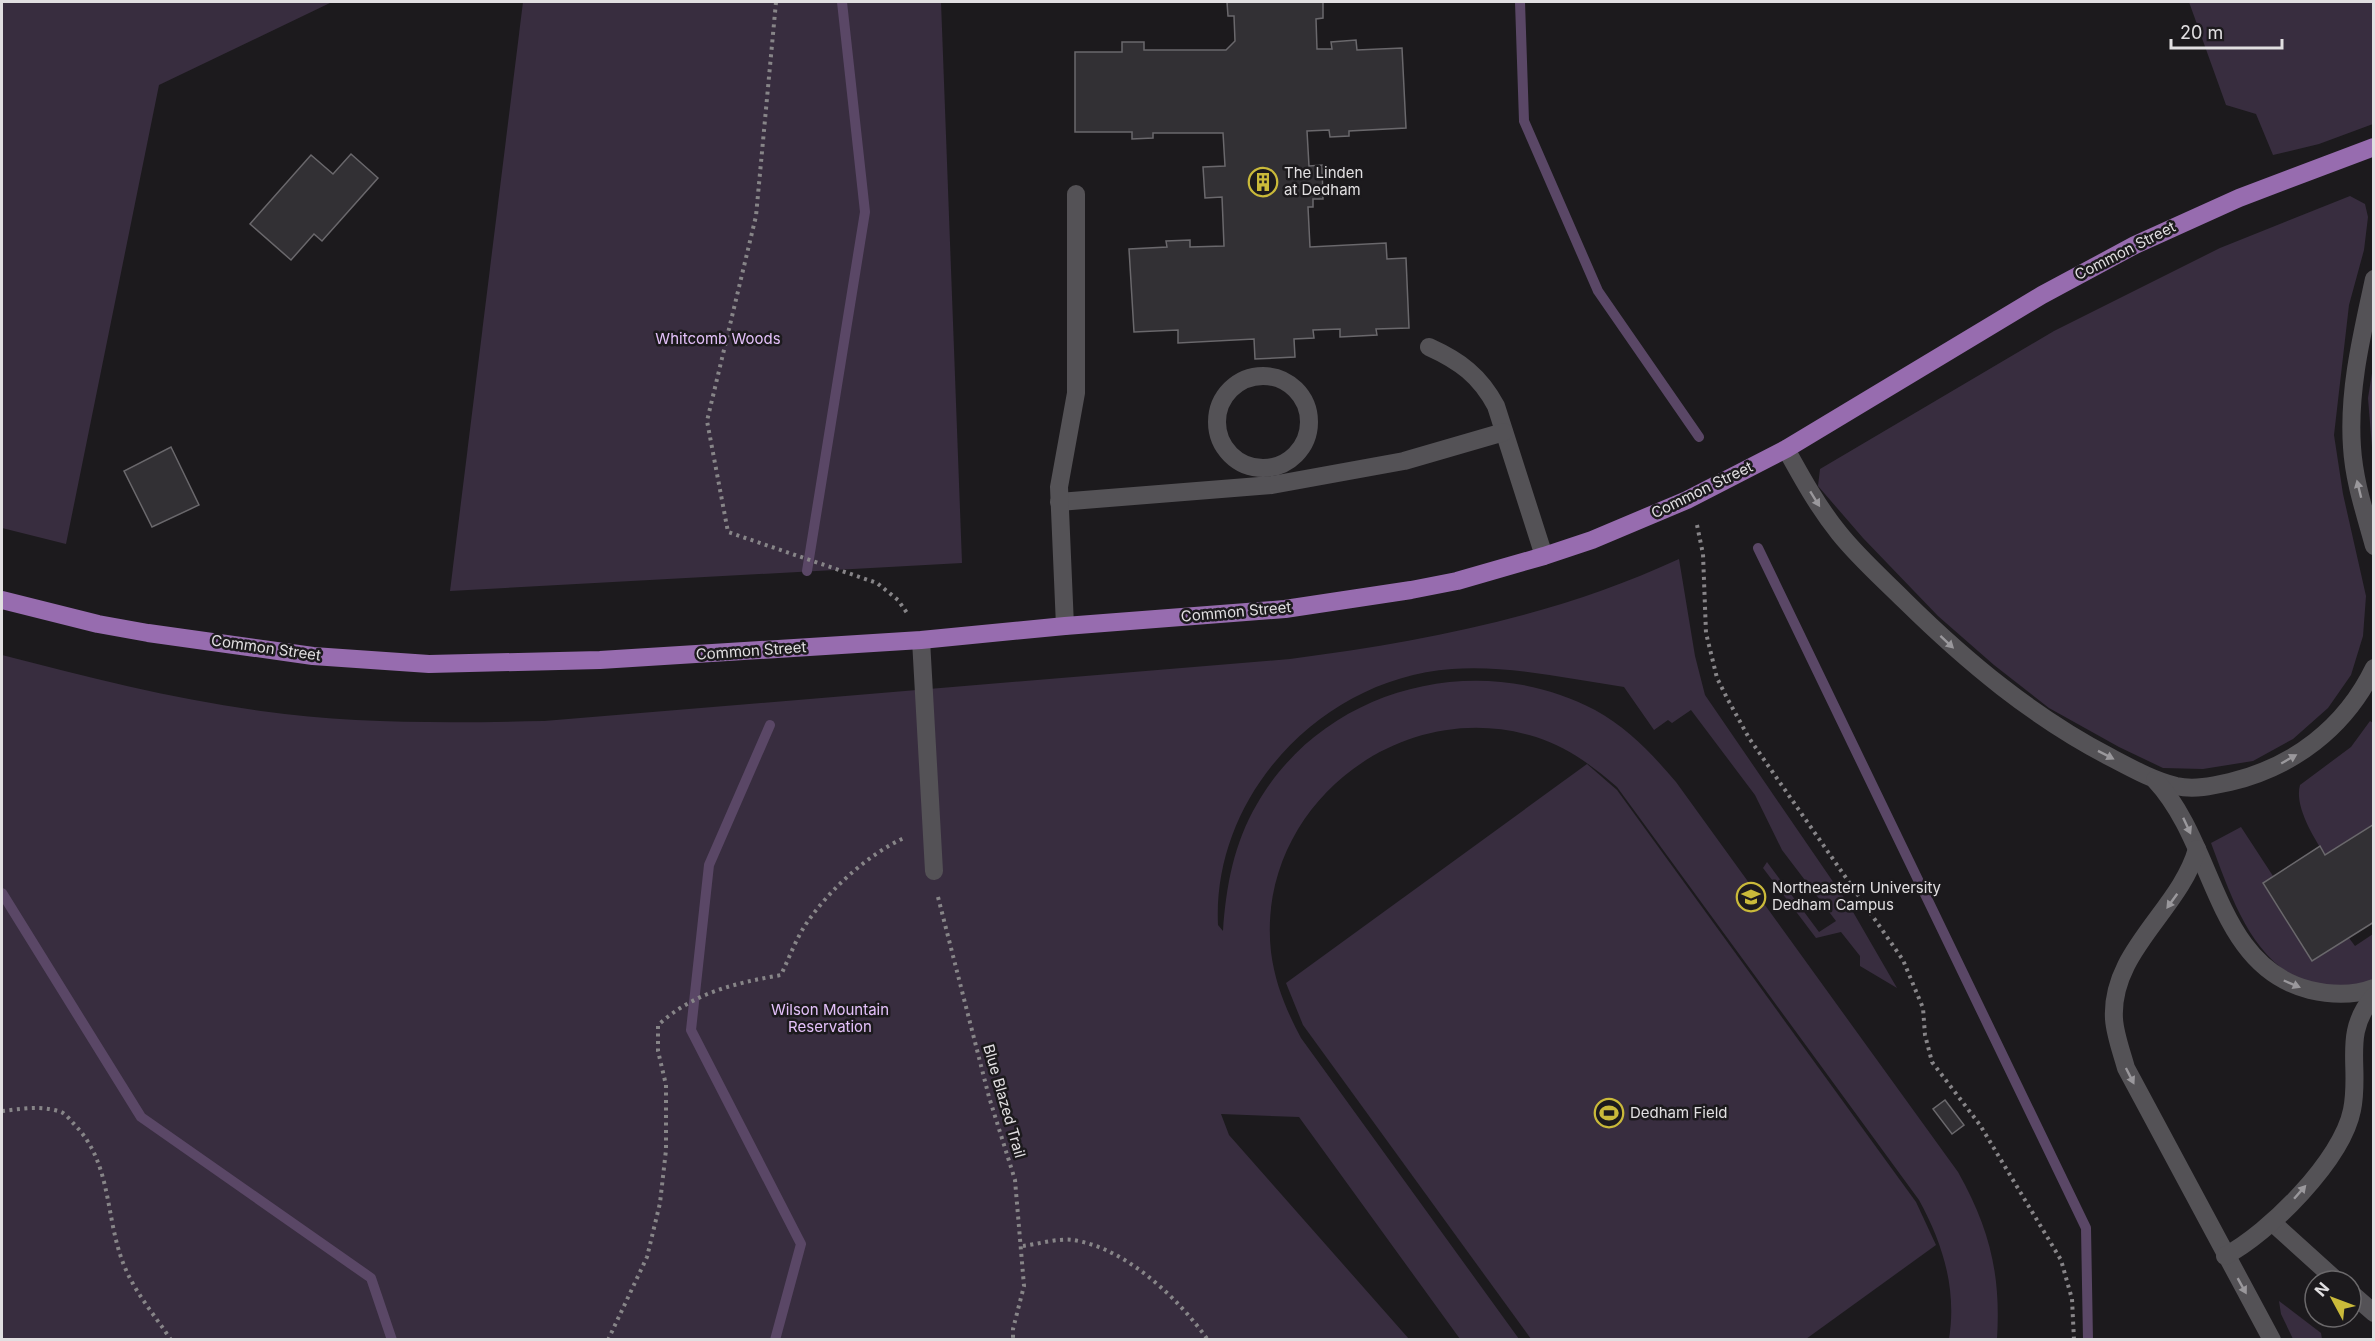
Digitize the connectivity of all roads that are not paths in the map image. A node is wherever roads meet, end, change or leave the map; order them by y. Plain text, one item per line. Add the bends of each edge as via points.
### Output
1 (2373, 147) edge
2 (1076, 194) dead end
3 (2373, 279) edge
4 (1429, 347) dead end
5 (1504, 432) junction
6 (1786, 449) junction
7 (1275, 475) junction
8 (1059, 502) junction
9 (2373, 546) edge
10 (1544, 556) junction
11 (2, 600) edge
12 (1065, 626) junction
13 (921, 640) junction
14 (2373, 668) edge
15 (2154, 779) junction
16 (2197, 849) junction
17 (934, 871) road end
18 (2373, 988) edge
19 (2373, 996) edge
20 (2273, 1223) junction
21 (2225, 1257) junction
22 (2324, 1269) edge
23 (2272, 1340) edge

1 - 6 main road, Common Street via 2239,198 2135,245 2042,295
2 - 8 lane via 1076,393
9 -> 3 lane via 2356,477 2352,428 2358,353
4 - 5 lane via 1473,373 1496,406
5 - 7 lane via 1404,461
5 - 10 lane
6 - 10 main road, Common Street via 1687,500
6 -> 15 lane via 1839,533 1952,647 2026,706 2089,747
7 - 7 lane via 1306,438 1307,408 1290,384 1262,376 1247,379 1224,398 1217,427 1231,455
7 - 8 lane
8 - 12 lane
10 - 12 main road, Common Street via 1457,581 1285,609
11 - 13 main road, Common Street via 148,633 313,656 429,664 600,660
12 - 13 main road, Common Street
13 - 17 lane
15 -> 14 lane via 2176,786 2204,787 2245,778 2284,763 2319,739 2344,715
15 -> 16 lane via 2176,804
16 -> 18 lane via 2236,934 2260,965 2296,986 2318,992 2344,994
16 -> 21 lane via 2175,897 2125,966 2114,1002 2114,1021 2126,1068
20 -> 19 lane via 2325,1164 2346,1131 2355,1090 2353,1036 2363,1009
20 - 21 lane
20 - 22 lane
21 -> 23 lane

